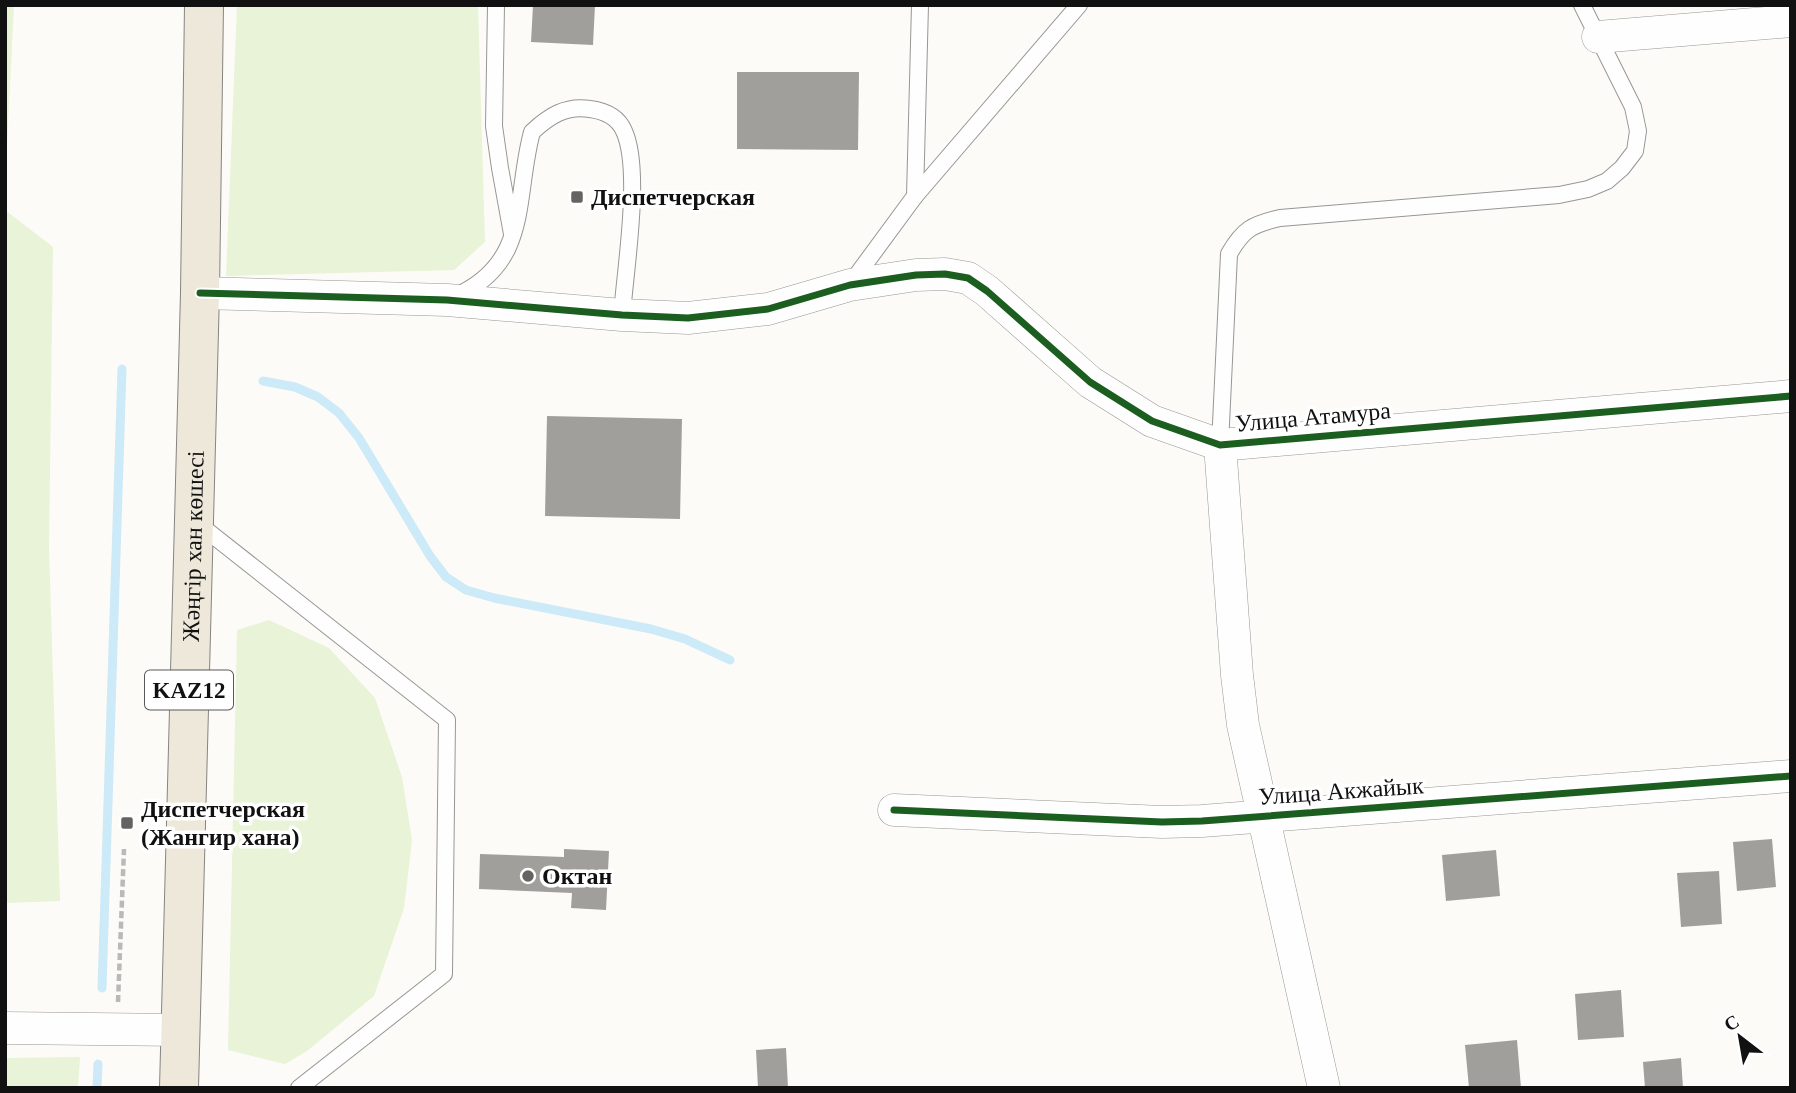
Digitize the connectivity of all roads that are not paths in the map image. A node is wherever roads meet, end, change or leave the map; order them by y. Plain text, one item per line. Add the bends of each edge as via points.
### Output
1 (204, 5) edge
2 (496, 5) edge
3 (920, 5) edge
4 (1079, 5) edge
5 (1582, 5) edge
6 (1791, 21) edge
7 (1598, 37) junction
8 (915, 196) junction
9 (513, 236) junction
10 (850, 285) junction
11 (200, 293) junction
12 (447, 300) junction
13 (622, 315) junction
14 (1791, 396) edge
15 (1220, 444) junction
16 (193, 520) junction
17 (1791, 776) edge
18 (894, 810) dead end
19 (1263, 816) junction
20 (5, 1028) edge
21 (180, 1030) junction
22 (179, 1088) edge
23 (299, 1088) edge
24 (1324, 1088) edge

1 - 11 main road, Жәңгір хан көшесі / KAZ12
2 - 9 lane via 495,126
3 - 8 lane
4 - 8 lane
5 - 7 lane
6 - 7 street
7 - 15 lane via 1633,107 1638,131 1635,151 1607,181 1559,195 1280,218 1256,223 1238,238 1229,254
8 - 10 lane
9 - 12 lane via 490,275
9 - 13 lane via 533,132 556,112 579,107 614,117 624,129 632,178
10 - 13 street, Улица Атамура via 768,309 688,318
10 - 15 street, Улица Атамура via 916,275 968,278 1090,382 1152,421
11 - 12 street, Улица Атамура
11 - 16 main road, Жәңгір хан көшесі / KAZ12
12 - 13 street, Улица Атамура
14 - 15 street, Улица Атамура
15 - 19 street via 1237,675
16 - 21 main road, Жәңгір хан көшесі / KAZ12
16 - 23 lane via 447,720 443,974
17 - 19 street, Улица Акжайык
18 - 19 street, Улица Акжайык via 1162,822
19 - 24 street
20 - 21 street
21 - 22 main road, Жәңгір хан көшесі / KAZ12

